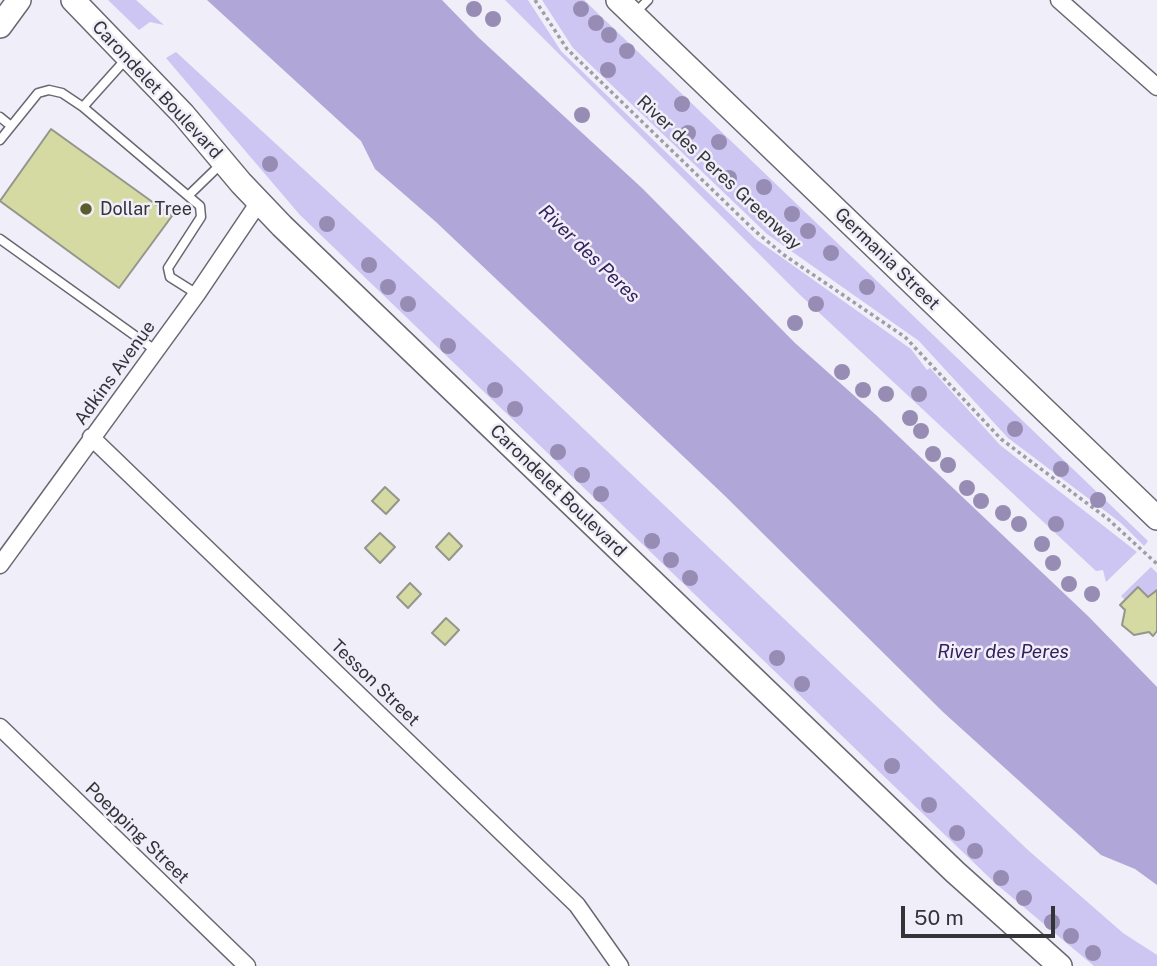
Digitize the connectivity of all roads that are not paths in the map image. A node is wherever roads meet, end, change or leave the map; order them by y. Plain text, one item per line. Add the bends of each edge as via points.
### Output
1 (19, 0) edge
2 (73, 0) edge
3 (1059, 0) edge
4 (633, 5) edge
5 (0, 26) edge
6 (128, 57) junction
7 (1157, 88) edge
8 (83, 107) junction
9 (0, 117) edge
10 (11, 126) junction
11 (0, 140) edge
12 (223, 162) junction
13 (189, 195) junction
14 (259, 202) junction
15 (0, 239) edge
16 (197, 294) junction
17 (155, 350) junction
18 (91, 437) junction
19 (1157, 518) edge
20 (0, 565) edge
21 (0, 727) edge
22 (247, 966) edge
23 (620, 966) edge
24 (1060, 966) edge

1 - 5 main road
2 - 6 main road, Carondelet Boulevard
3 - 7 street
4 - 19 main road, Germania Street
6 - 8 lane
6 - 12 main road, Carondelet Boulevard
8 - 10 lane via 48,90 38,93
8 - 13 lane
9 - 10 lane
10 - 11 lane
12 - 13 lane
12 - 14 main road, Carondelet Boulevard
13 - 16 lane via 200,206 201,217 168,268 170,276
14 - 16 street, Adkins Avenue
14 - 24 main road, Carondelet Boulevard via 964,881
15 - 17 lane
16 - 17 street, Adkins Avenue
17 - 18 street, Adkins Avenue
18 - 20 street, Adkins Avenue
18 - 23 street, Tesson Street via 578,905
21 - 22 street, Poepping Street

